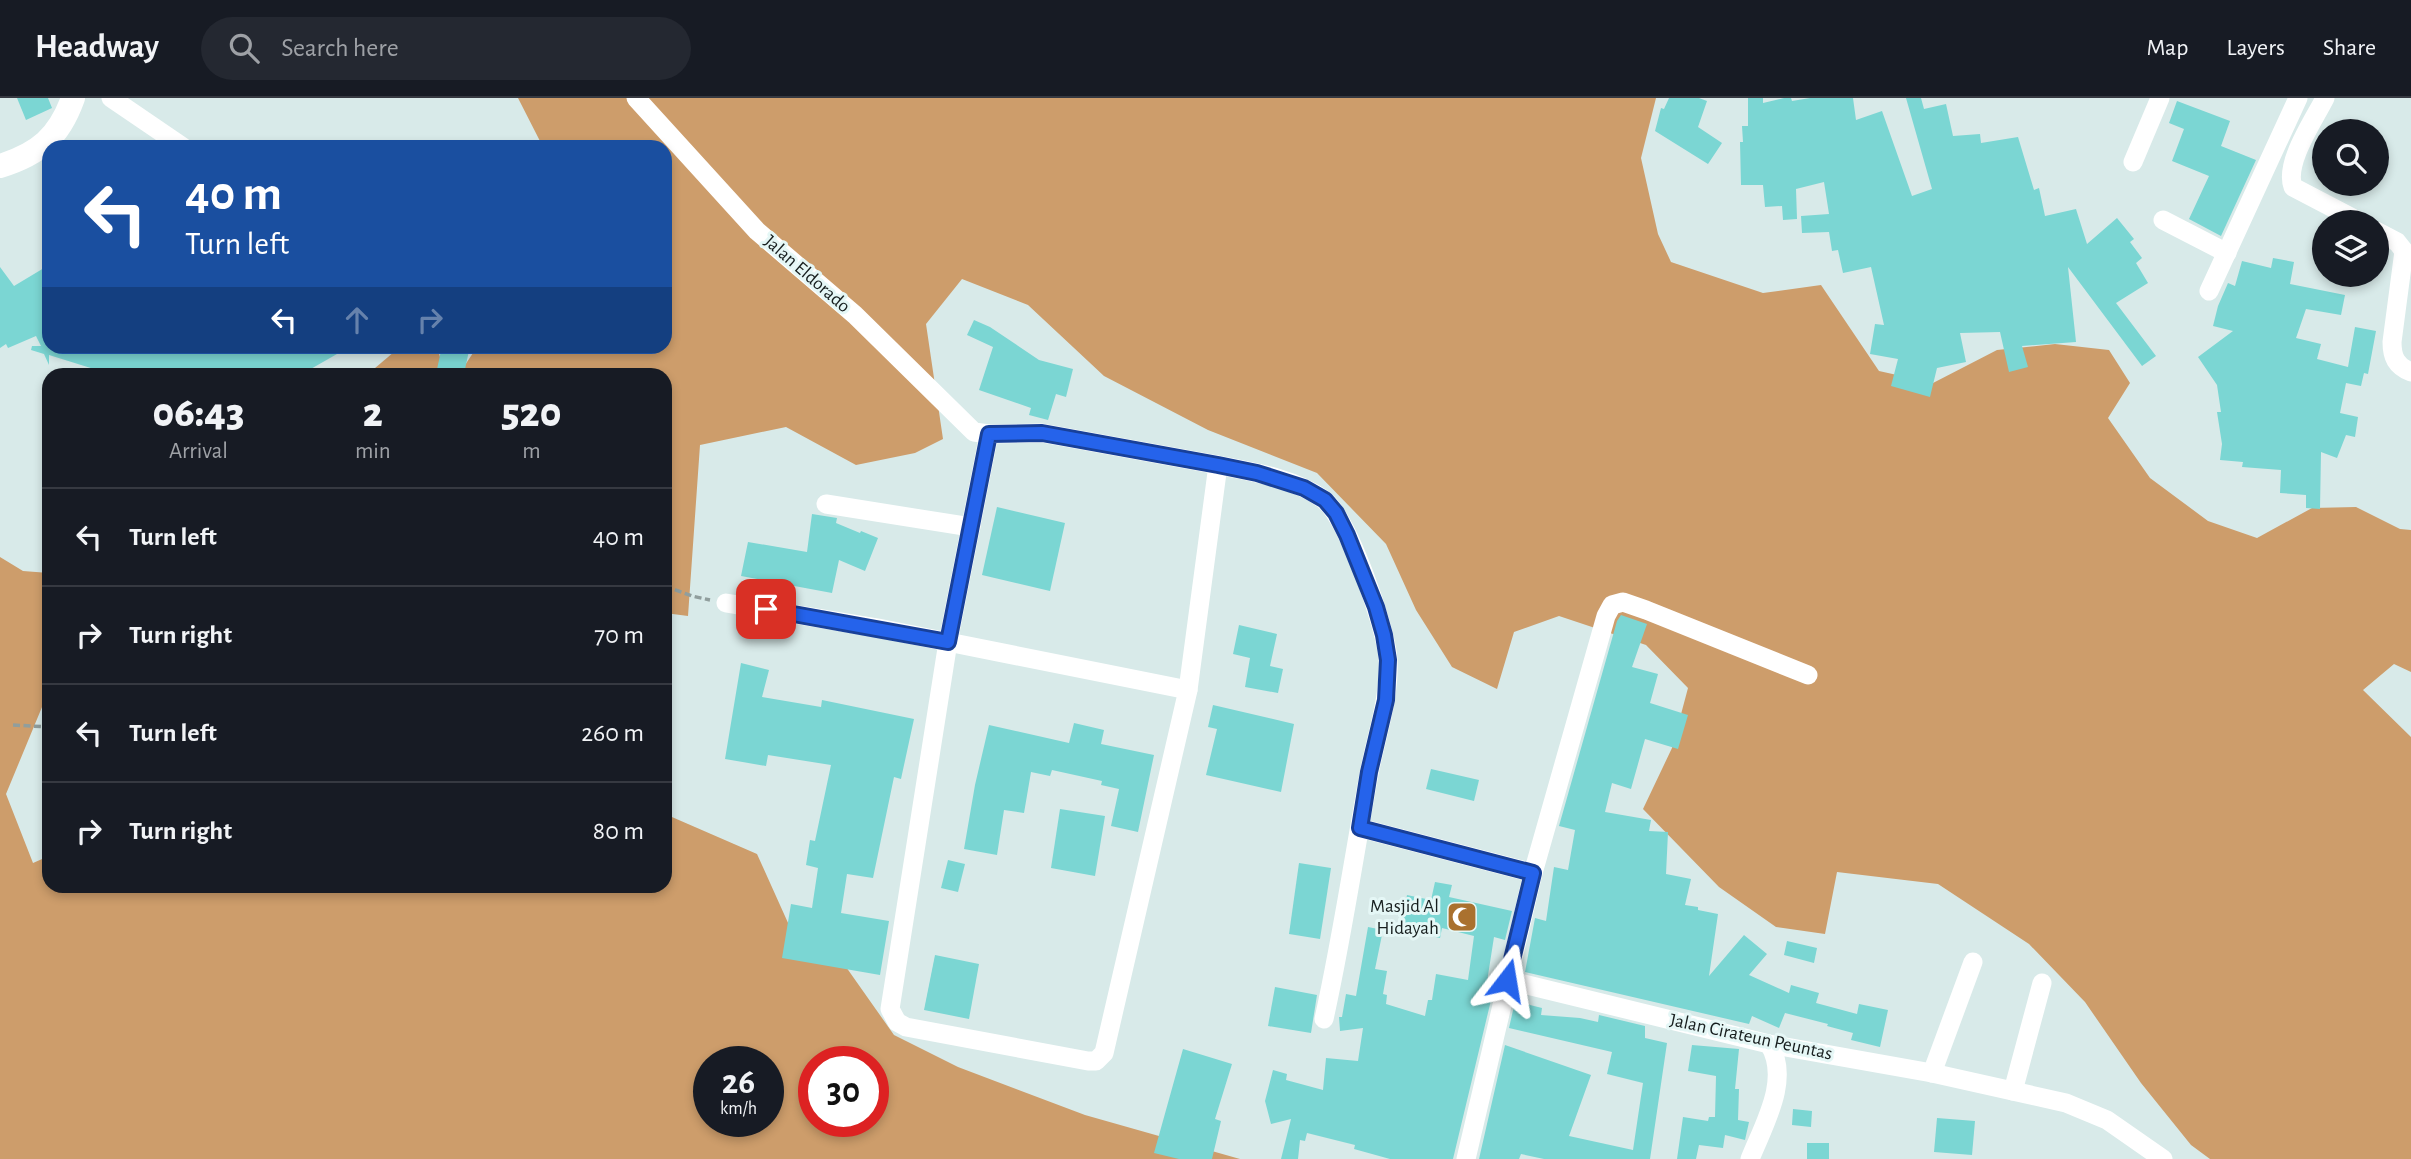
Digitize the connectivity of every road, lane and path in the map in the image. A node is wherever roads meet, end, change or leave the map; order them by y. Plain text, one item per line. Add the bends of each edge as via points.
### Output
1 (111, 98) edge
2 (636, 98) edge
3 (2160, 98) edge
4 (2298, 98) edge
5 (2325, 98) edge
6 (68, 102) edge
7 (48, 140) edge
8 (173, 140) edge
9 (42, 144) edge
10 (2133, 162) dead end
11 (0, 166) edge
12 (2337, 210) edge
13 (2163, 220) dead end
14 (2389, 238) edge
15 (2227, 253) junction
16 (2209, 291) dead end
17 (2411, 372) edge
18 (989, 434) junction
19 (1218, 465) junction
20 (826, 504) dead end
21 (971, 527) junction
22 (672, 589) edge
23 (726, 603) joint
24 (948, 642) junction
25 (1808, 675) dead end
26 (1188, 690) junction
27 (13, 725) dead end
28 (42, 727) edge
29 (1360, 828) junction
30 (1533, 873) junction
31 (1973, 962) dead end
32 (1507, 980) junction
33 (2042, 983) dead end
34 (1324, 1019) dead end
35 (1769, 1044) junction
36 (1932, 1073) junction
37 (2014, 1091) junction
38 (1466, 1159) edge
39 (1750, 1159) edge
40 (2163, 1159) edge

1 - 8 street
2 - 18 street, Jalan Eldorado via 757,231 855,315 974,432
3 - 10 street
4 - 15 street
5 - 12 street via 2293,161 2290,178 2293,187
6 - 7 main road via 57,133
9 - 11 main road via 24,158
13 - 15 street
14 - 17 street via 2404,251 2392,356 2402,369
15 - 16 street
18 - 19 street via 1042,433
18 - 21 street
19 - 26 street
19 - 29 street via 1292,484 1325,500 1347,535 1376,607 1388,660 1386,700
20 - 21 street
21 - 24 street
22 - 23 path
23 - 24 street
24 - 26 street
24 - 26 street via 891,1002 892,1016 906,1027 1088,1061 1096,1061 1104,1053
25 - 30 street via 1646,610 1623,602 1612,605
27 - 28 path
29 - 30 street
29 - 34 street
30 - 32 street
31 - 36 street
32 - 35 street, Jalan Cirateun Peuntas
32 - 38 street
33 - 37 street
35 - 36 street, Jalan Cirateun Peuntas
35 - 39 street via 1777,1056 1779,1073
36 - 37 street, Jalan Cirateun Peuntas
37 - 40 street, Jalan Cirateun Peuntas via 2066,1103 2107,1120

